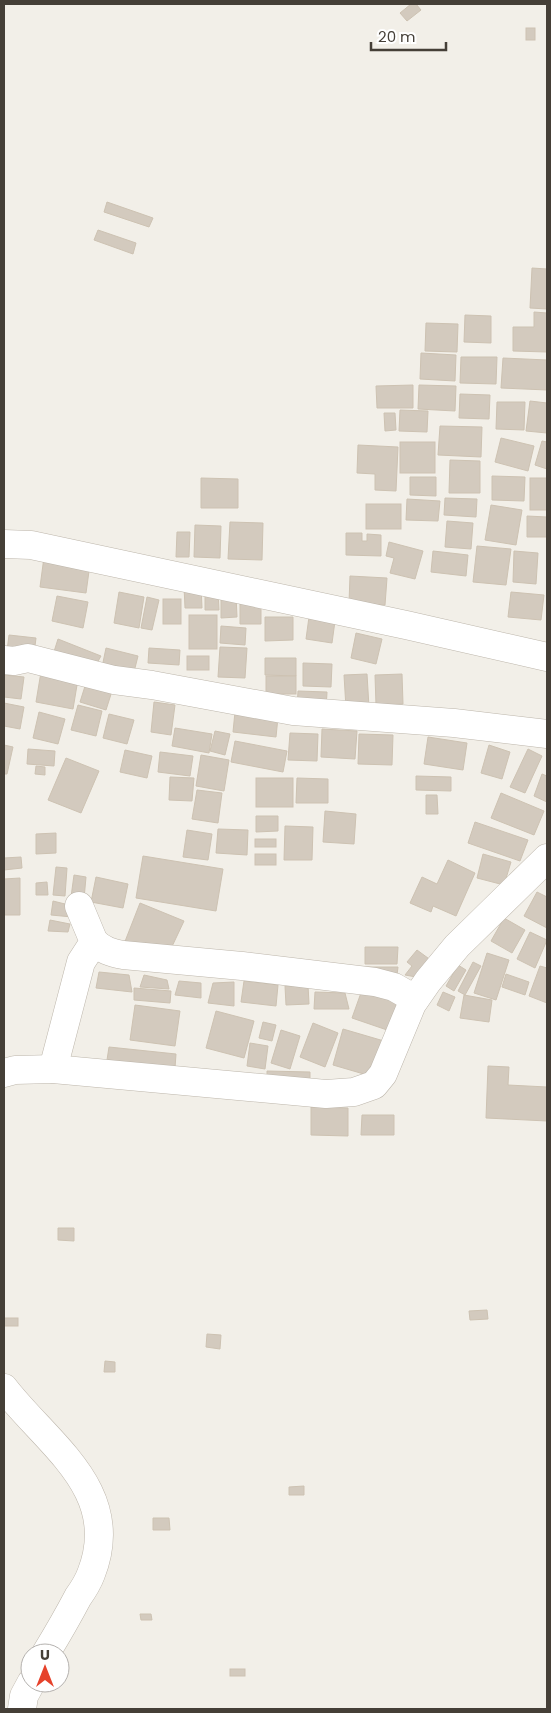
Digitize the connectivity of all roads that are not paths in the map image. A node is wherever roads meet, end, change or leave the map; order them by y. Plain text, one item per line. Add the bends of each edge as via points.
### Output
1 (4, 544) edge
2 (547, 657) edge
3 (4, 660) edge
4 (547, 734) edge
5 (547, 858) edge
6 (78, 906) dead end
7 (94, 942) junction
8 (415, 999) junction
9 (54, 1069) junction
10 (4, 1074) edge
11 (4, 1388) edge
12 (52, 1643) edge
13 (26, 1693) edge
14 (22, 1709) edge

1 - 2 street via 31,545
3 - 4 street via 28,658 114,680 293,711 454,723
5 - 8 street via 457,946
6 - 7 street
7 - 8 street via 112,954 375,982 394,987
7 - 9 street via 82,962
8 - 9 street via 383,1074 374,1085 354,1092 326,1094
9 - 10 street via 16,1070
11 - 12 street via 80,1476 92,1495 100,1528 100,1544 91,1574
13 - 14 street

